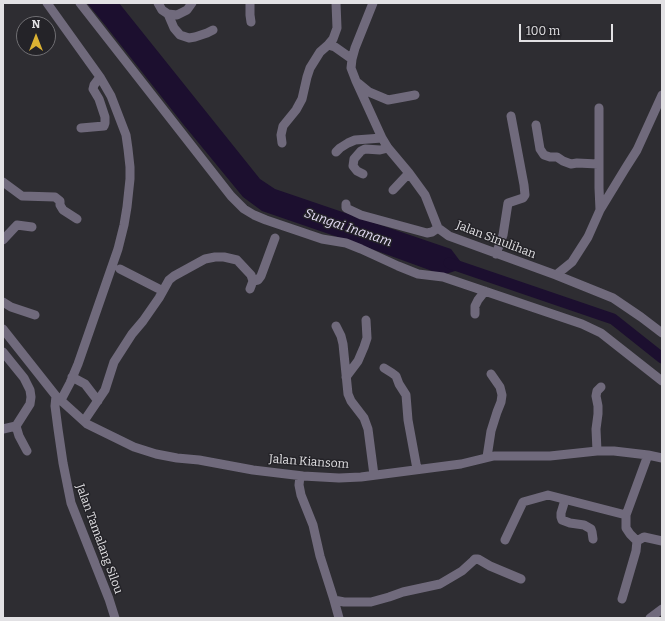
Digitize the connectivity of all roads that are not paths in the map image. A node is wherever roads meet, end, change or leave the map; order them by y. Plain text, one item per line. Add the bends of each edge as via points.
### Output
1 (47, 3) edge
2 (80, 3) edge
3 (158, 3) edge
4 (192, 3) edge
5 (250, 3) edge
6 (336, 3) edge
7 (373, 3) edge
8 (168, 14) junction
9 (251, 22) dead end
10 (213, 30) dead end
11 (328, 45) junction
12 (352, 59) junction
13 (100, 77) junction
14 (356, 81) junction
15 (415, 95) dead end
16 (662, 95) edge
17 (599, 108) dead end
18 (511, 116) dead end
19 (536, 125) dead end
20 (81, 128) dead end
21 (382, 138) junction
22 (282, 143) dead end
23 (388, 148) junction
24 (336, 152) dead end
25 (598, 164) junction
26 (409, 173) junction
27 (363, 174) dead end
28 (3, 182) edge
29 (393, 190) dead end
30 (346, 204) dead end
31 (600, 210) junction
32 (77, 219) dead end
33 (32, 227) dead end
34 (438, 228) junction
35 (275, 238) dead end
36 (3, 240) edge
37 (496, 254) junction
38 (120, 269) dead end
39 (556, 275) junction
40 (163, 291) junction
41 (485, 291) junction
42 (3, 302) edge
43 (475, 314) dead end
44 (35, 316) dead end
45 (366, 320) dead end
46 (336, 326) dead end
47 (3, 329) edge
48 (662, 332) edge
49 (3, 352) edge
50 (384, 368) dead end
51 (491, 374) dead end
52 (72, 377) junction
53 (346, 377) junction
54 (662, 381) edge
55 (601, 387) dead end
56 (58, 398) junction
57 (98, 401) junction
58 (84, 421) junction
59 (16, 426) junction
60 (3, 429) edge
61 (27, 451) dead end
62 (598, 451) junction
63 (648, 455) junction
64 (487, 457) junction
65 (662, 458) edge
66 (417, 469) junction
67 (374, 475) junction
68 (300, 476) junction
69 (565, 500) junction
70 (626, 515) junction
71 (593, 539) dead end
72 (506, 540) dead end
73 (637, 541) junction
74 (662, 541) edge
75 (521, 579) dead end
76 (622, 599) dead end
77 (334, 600) junction
78 (662, 609) edge
79 (115, 618) edge
80 (339, 618) edge
81 (650, 618) edge

1 - 13 street
2 - 41 street via 168,117 244,209 266,220 346,243 418,274 443,277
3 - 8 street
4 - 8 street via 187,10 176,15
5 - 9 street
6 - 11 street via 337,28
7 - 12 street, Jalan Sinulihan
8 - 10 street via 180,35 189,38
11 - 12 street
11 - 22 street via 310,68 302,99 283,126
12 - 14 street, Jalan Sinulihan via 351,68
13 - 20 street via 93,89 105,117 104,126
13 - 52 street via 111,96 126,135 130,167 129,193 118,249
14 - 15 street via 369,92 388,100
14 - 21 street, Jalan Sinulihan
16 - 31 street via 637,150
17 - 25 street
18 - 37 street via 525,195 508,203 503,235
19 - 25 street via 540,149 544,155 557,157 571,164
21 - 23 street, Jalan Sinulihan
21 - 24 street via 355,140
23 - 26 street, Jalan Sinulihan
23 - 27 street via 365,149 358,154 353,166
25 - 31 street
26 - 29 street
26 - 34 street, Jalan Sinulihan via 425,196
28 - 32 street via 22,196 55,197 60,201 63,210
30 - 34 street via 346,208 361,215 427,233
31 - 39 street via 588,237 572,262
33 - 36 street via 17,225
34 - 37 street, Jalan Sinulihan via 449,236
35 - 40 street via 261,276 252,285 251,275 237,260 219,256 206,259 174,276
37 - 39 street, Jalan Sinulihan
38 - 40 street
39 - 48 street, Jalan Sinulihan via 613,298
40 - 57 street via 114,362 105,390
41 - 43 street via 474,306
41 - 54 street via 601,333
42 - 44 street
45 - 53 street via 367,338 364,347 358,361
46 - 53 street via 341,336
47 - 56 street, Jalan Kiansom
49 - 59 street via 24,378 30,390 30,404
50 - 66 street via 396,376 406,395
51 - 64 street via 500,386 502,395 491,431
52 - 56 street
52 - 57 street via 85,384
53 - 67 street via 350,401 364,418 368,429
55 - 62 street via 596,396
56 - 58 street, Jalan Kiansom
56 - 79 street, Jalan Tamalang Silou via 55,406 71,503
57 - 58 street
58 - 68 street, Jalan Kiansom via 134,447 156,454
59 - 60 street
59 - 61 street
62 - 63 street, Jalan Kiansom
62 - 64 street, Jalan Kiansom via 550,456
63 - 65 street, Jalan Kiansom
63 - 70 street
64 - 66 street, Jalan Kiansom via 461,464
66 - 67 street, Jalan Kiansom
67 - 68 street, Jalan Kiansom via 339,478
68 - 77 street via 301,496 313,525
69 - 70 street
69 - 71 street via 560,513 562,520 591,529
69 - 72 street via 548,495 522,502
70 - 73 street via 626,528
73 - 74 street via 644,537
73 - 76 street
75 - 77 street via 475,559 462,571 440,584 371,602
77 - 80 street
78 - 81 street

